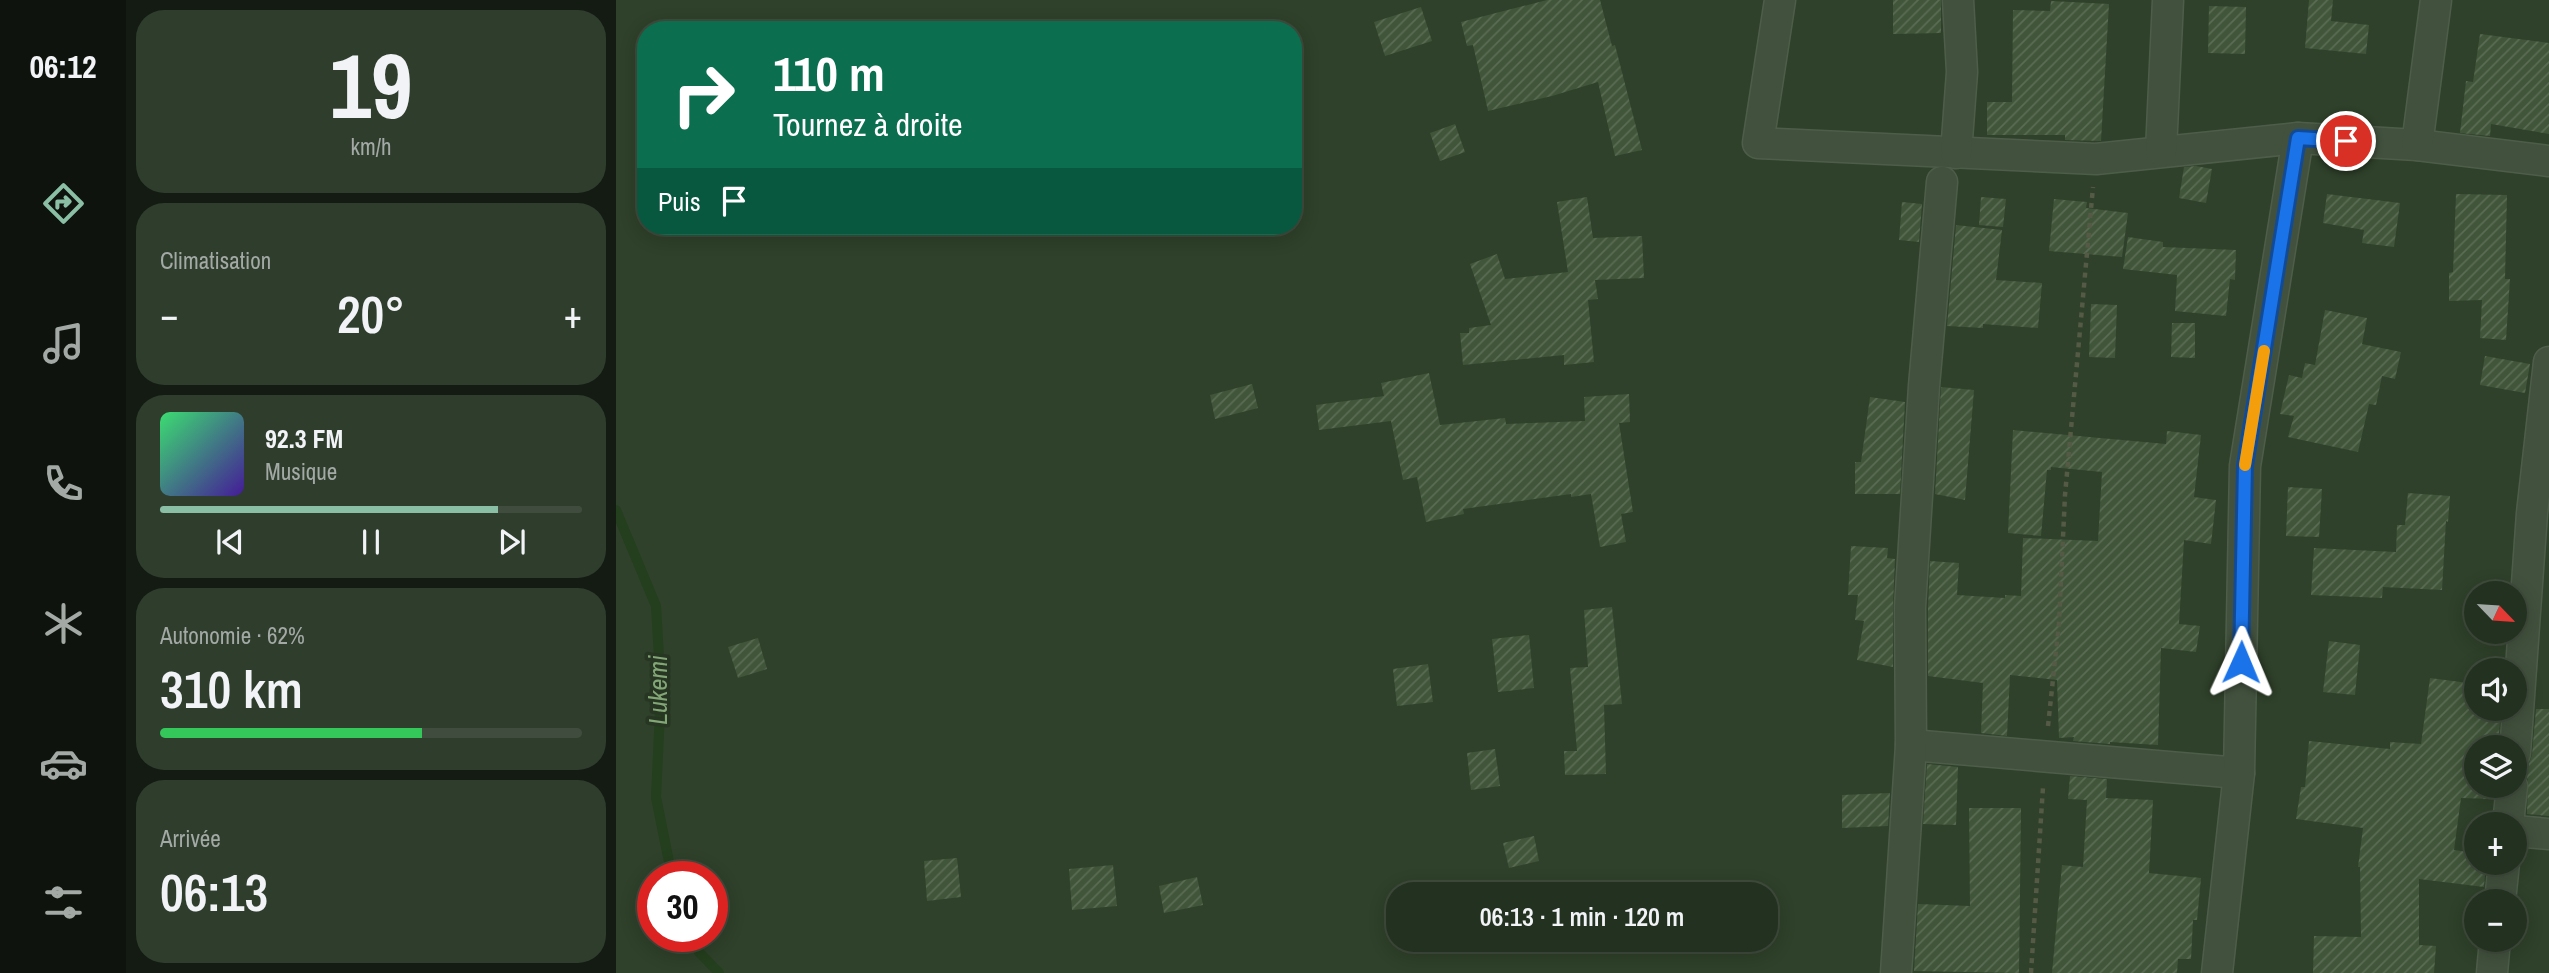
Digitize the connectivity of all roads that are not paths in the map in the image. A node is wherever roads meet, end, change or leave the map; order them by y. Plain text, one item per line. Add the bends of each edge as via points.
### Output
1 (1780, 0) edge
2 (1958, 0) edge
3 (2168, 0) edge
4 (2436, 0) edge
5 (2298, 138) junction
6 (2417, 145) junction
7 (2161, 151) junction
8 (1956, 153) junction
9 (2549, 160) edge
10 (1942, 182) dead end
11 (2548, 377) edge
12 (2537, 604) edge
13 (2518, 735) edge
14 (1911, 745) junction
15 (2239, 773) junction
16 (2527, 832) edge
17 (2549, 834) edge
18 (2494, 952) edge
19 (1896, 973) edge
20 (2217, 973) edge
21 (2492, 973) edge

1 - 8 street via 1758,143
2 - 8 street via 1962,72
3 - 7 street
4 - 6 street
5 - 6 street
5 - 7 street
5 - 15 street via 2245,466
6 - 9 street
7 - 8 street via 2096,159
10 - 14 street via 1910,607
11 - 12 street via 2532,513
12 - 13 street
14 - 15 street
14 - 19 street
15 - 20 street
16 - 17 street
18 - 21 street

